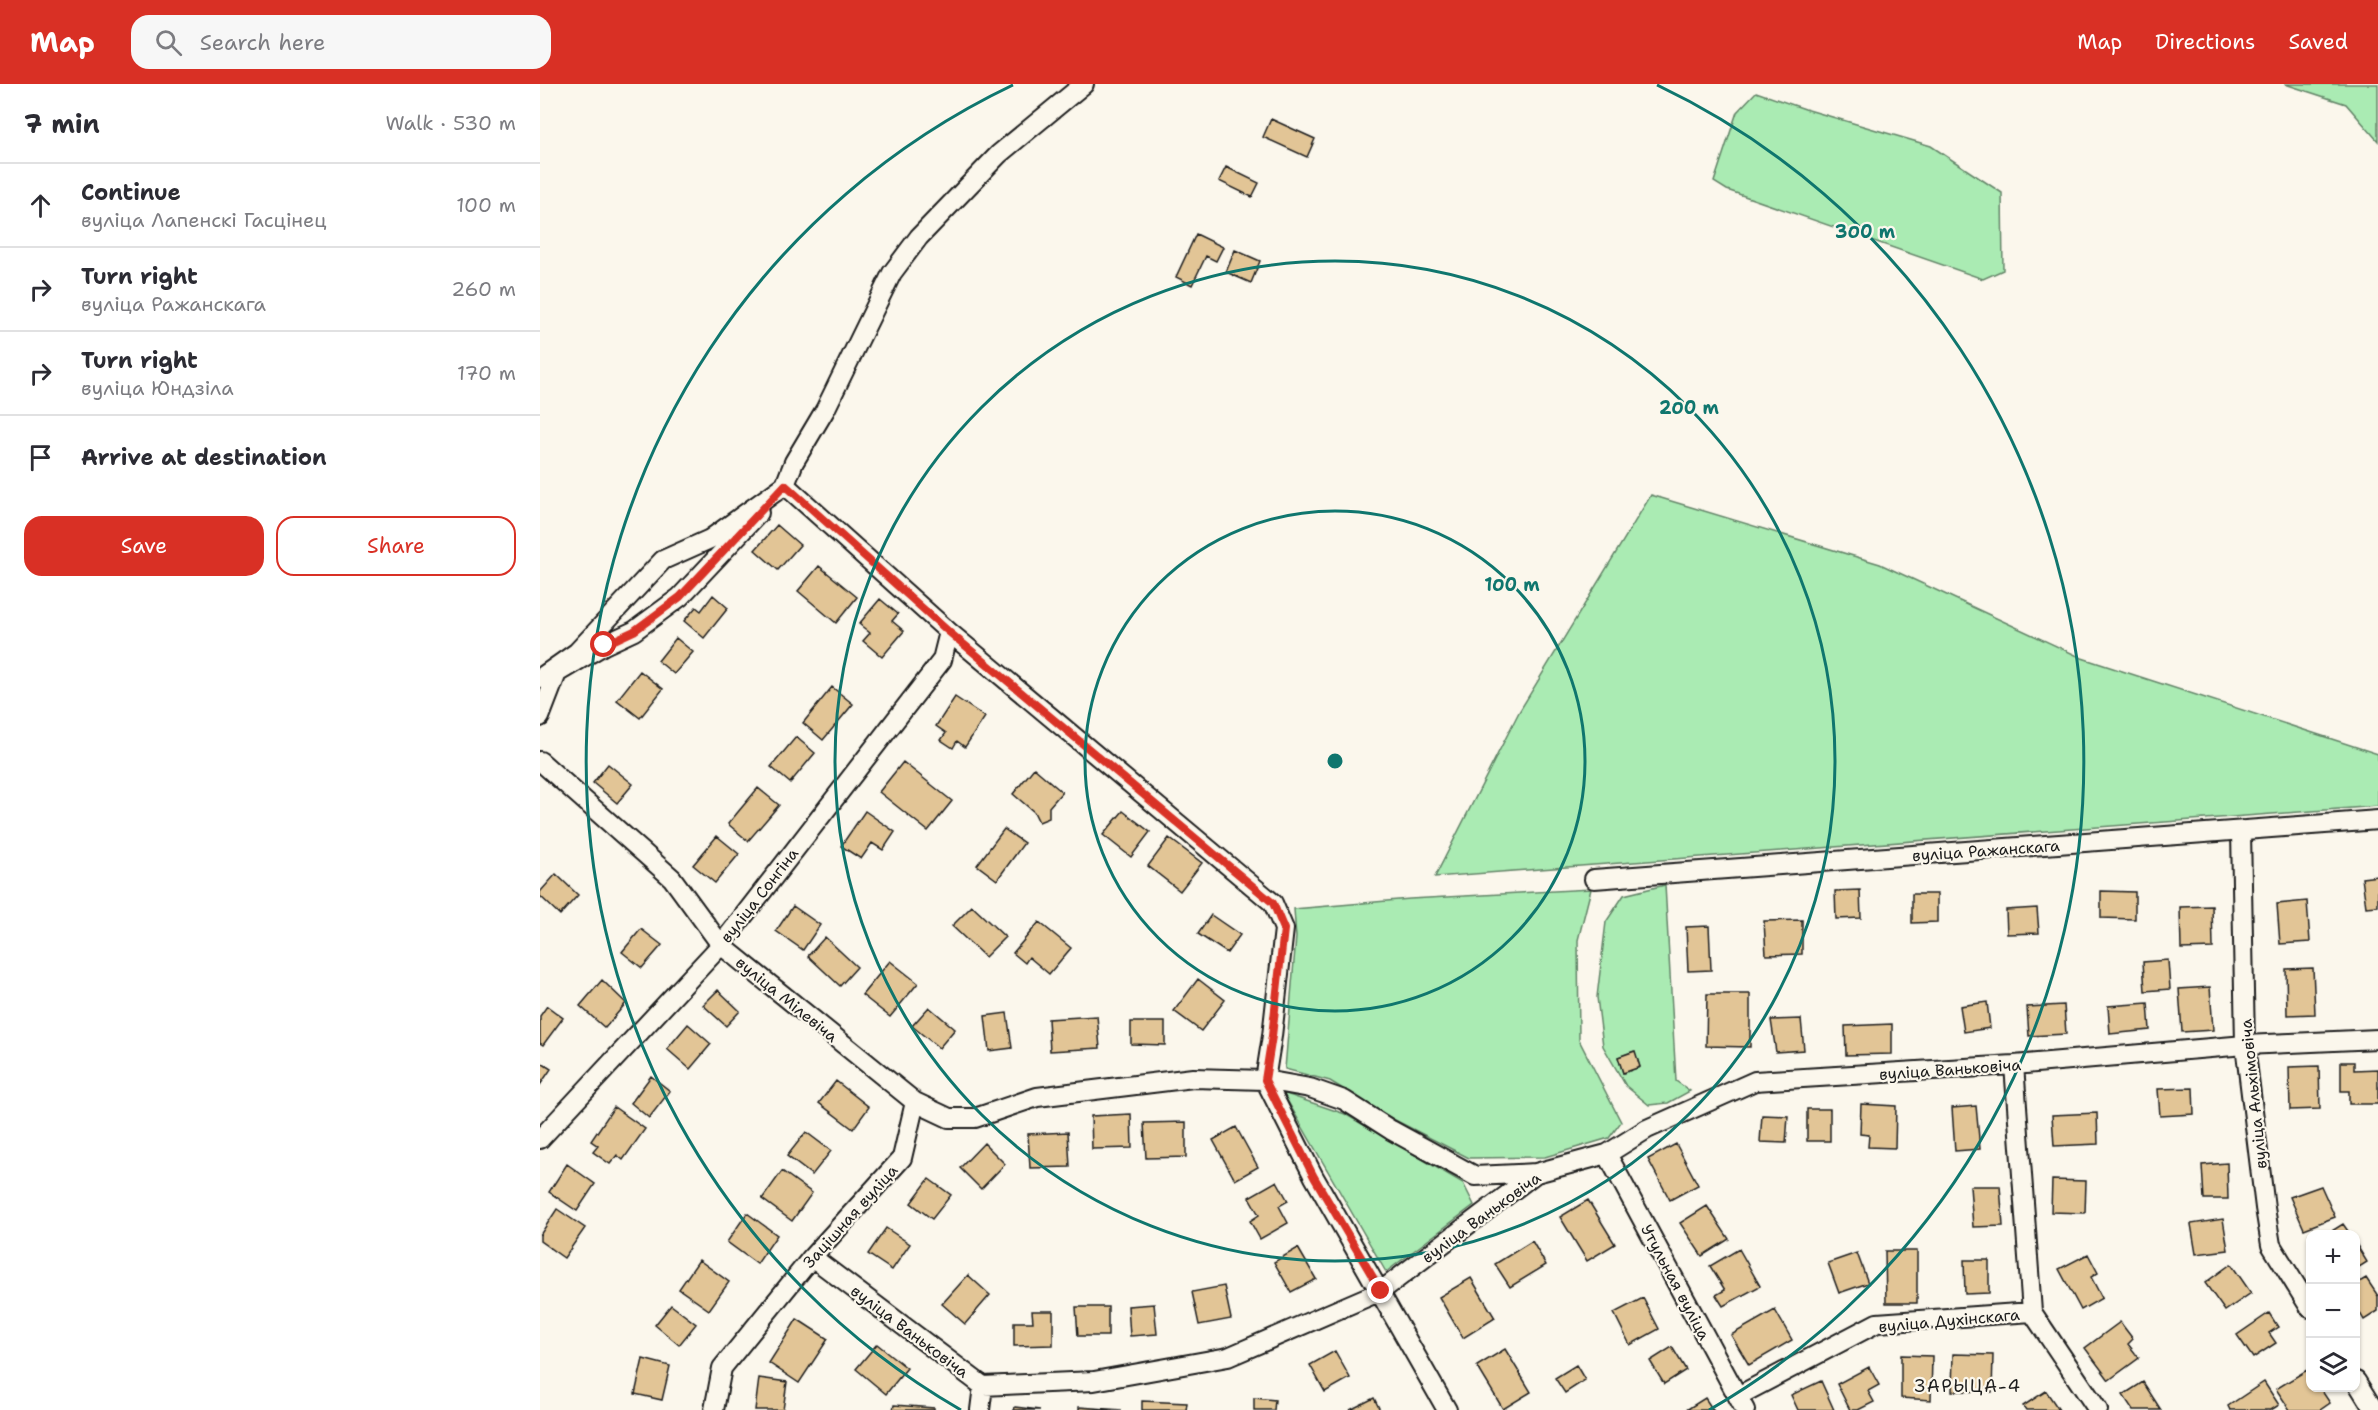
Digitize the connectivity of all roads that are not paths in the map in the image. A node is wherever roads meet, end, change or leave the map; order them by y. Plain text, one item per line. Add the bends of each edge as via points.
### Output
1 (1084, 84) edge
2 (785, 485) junction
3 (949, 632) junction
4 (540, 678) edge
5 (540, 717) edge
6 (540, 761) edge
7 (2378, 820) edge
8 (2241, 831) junction
9 (1594, 879) dead end
10 (721, 945) junction
11 (2378, 1039) edge
12 (2245, 1045) junction
13 (2014, 1065) junction
14 (1265, 1080) junction
15 (915, 1102) junction
16 (540, 1139) edge
17 (1607, 1154) junction
18 (1536, 1173) junction
19 (812, 1257) junction
20 (1381, 1291) junction
21 (2306, 1302) edge
22 (2032, 1312) junction
23 (983, 1386) junction
24 (2360, 1391) edge
25 (1742, 1403) edge
26 (2369, 1408) edge
27 (714, 1410) edge
28 (980, 1410) edge
29 (1447, 1410) edge
30 (2098, 1410) edge

1 - 2 street via 999,154 920,237 892,273
2 - 3 street
2 - 4 street via 710,539 663,560 578,652
2 - 5 street via 680,597 634,631 557,673
3 - 10 street, вуліца Сонгіна via 942,660
3 - 14 street via 1273,903 1284,929
6 - 10 street, вуліца Мілевіча via 672,878
7 - 8 street, вуліца Ражанскага
8 - 9 street, вуліца Ражанскага
8 - 12 street, вуліца Альхімовіча
10 - 15 street, вуліца Мілевіча
10 - 16 street, вуліца Сонгіна
11 - 12 street, вуліца Ваньковіча
12 - 13 street, вуліца Ваньковіча
12 - 21 street, вуліца Альхімовіча via 2271,1245
13 - 17 street, вуліца Ваньковіча via 1755,1081 1647,1129
13 - 22 street, вуліца Духінскага
14 - 15 street via 1193,1078 1036,1097 975,1118 949,1118
14 - 18 street via 1310,1088 1344,1100 1474,1176
14 - 20 street via 1314,1177
15 - 19 street, Зацішная вуліца via 902,1158
17 - 18 street, вуліца Ваньковіча
17 - 25 street, Утульная вуліца
18 - 20 street, вуліца Ваньковіча
19 - 23 street, вуліца Ваньковіча
19 - 27 street, Зацішная вуліца via 722,1368
20 - 23 street, вуліца Ваньковіча via 1228,1357 1094,1381
20 - 29 street
22 - 25 street, вуліца Духінскага via 1877,1323
22 - 30 street, вуліца Духінскага
23 - 28 street
24 - 26 street

